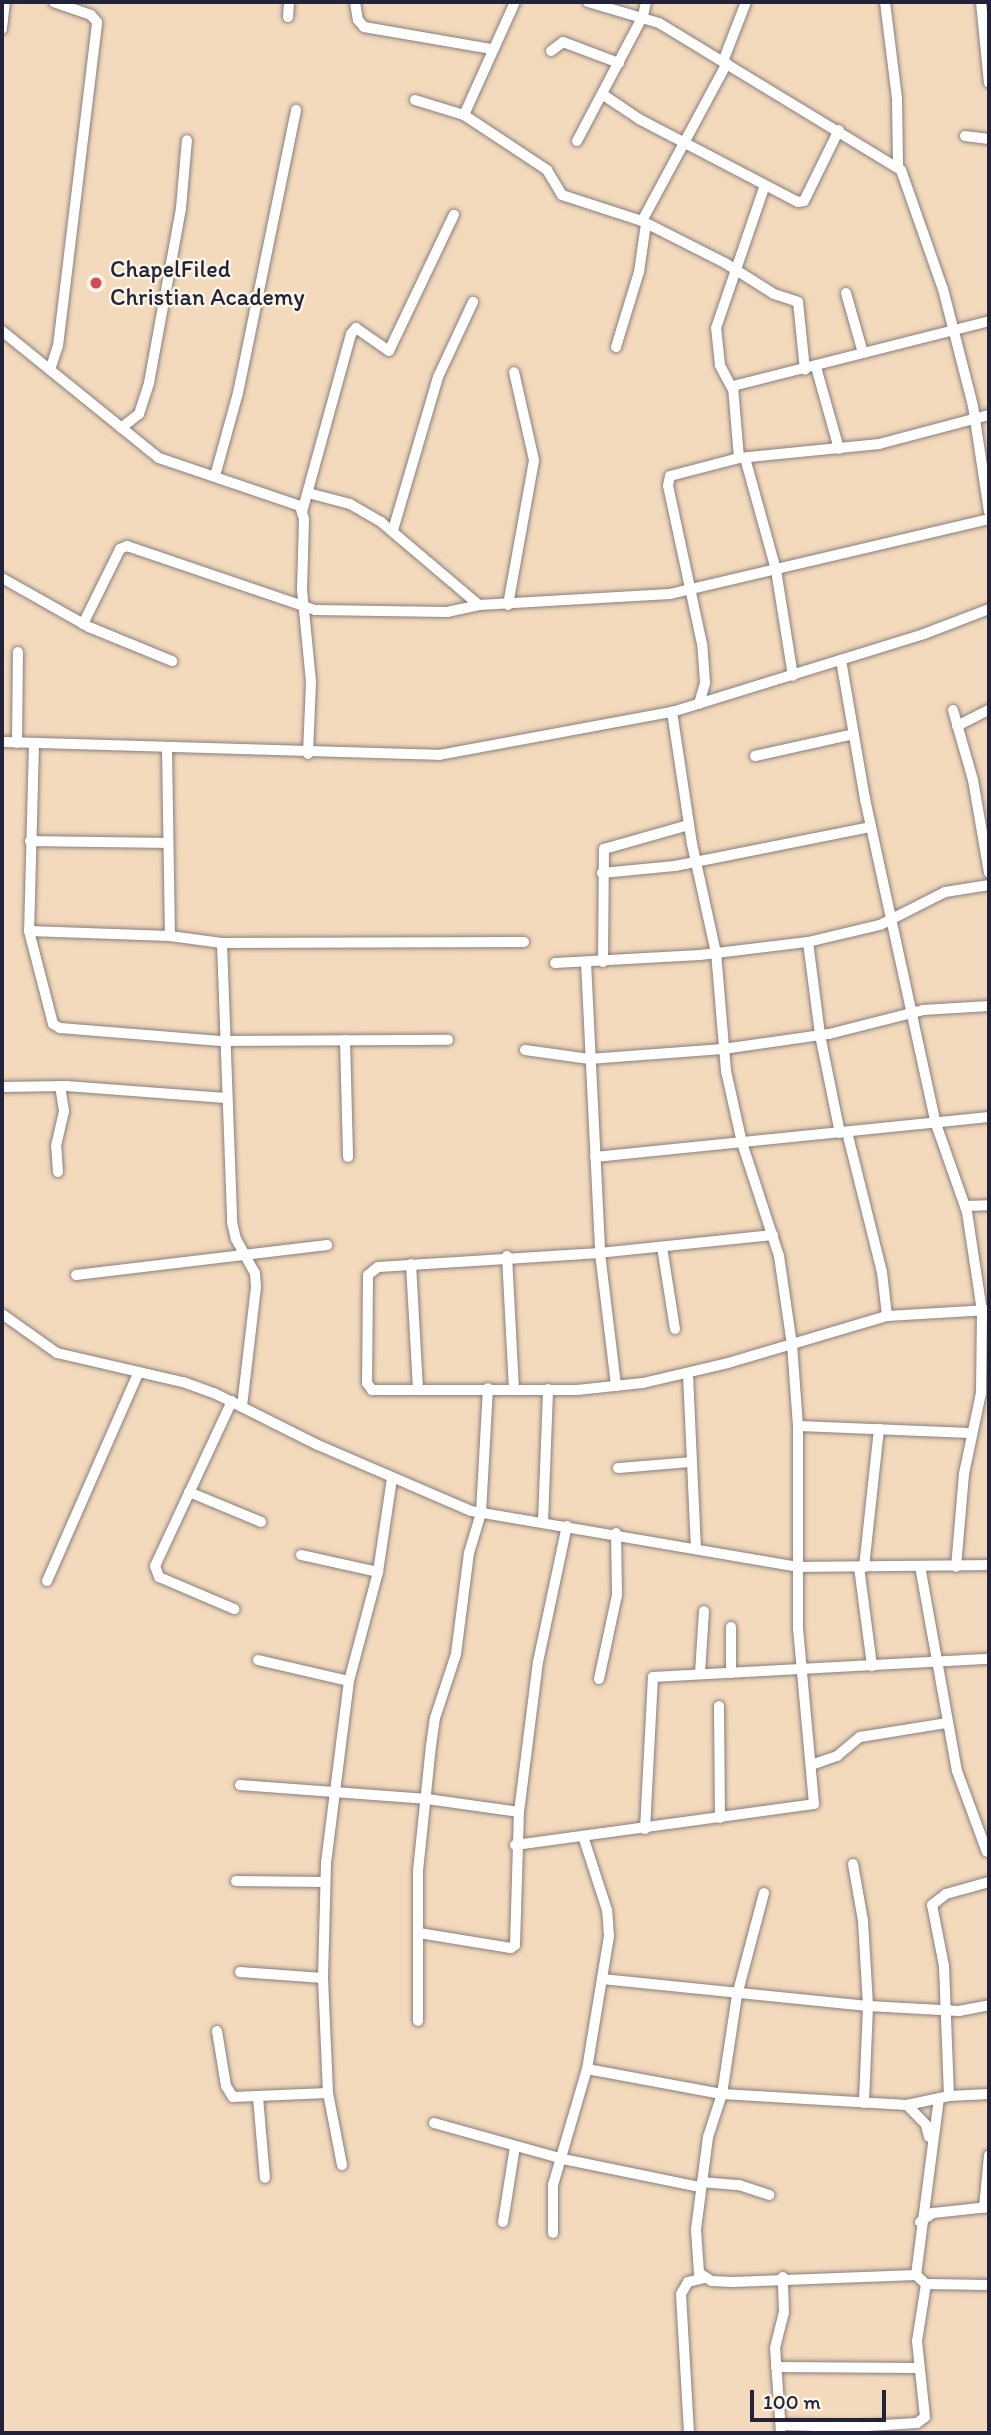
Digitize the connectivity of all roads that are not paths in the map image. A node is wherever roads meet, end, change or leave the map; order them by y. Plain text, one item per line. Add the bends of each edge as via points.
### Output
1 (5, 2) edge
2 (54, 2) edge
3 (289, 2) edge
4 (355, 2) edge
5 (515, 2) edge
6 (588, 2) edge
7 (646, 2) edge
8 (746, 2) edge
9 (885, 2) edge
10 (981, 2) edge
11 (643, 16) junction
12 (288, 17) dead end
13 (2, 29) edge
14 (492, 49) junction
15 (551, 51) dead end
16 (725, 61) junction
17 (619, 63) junction
18 (989, 83) edge
19 (602, 94) junction
20 (415, 100) dead end
21 (296, 110) dead end
22 (464, 115) junction
23 (839, 130) junction
24 (965, 135) dead end
25 (989, 139) edge
26 (187, 140) dead end
27 (684, 140) junction
28 (577, 141) dead end
29 (898, 166) junction
30 (765, 185) junction
31 (454, 215) dead end
32 (644, 223) junction
33 (736, 270) junction
34 (846, 293) dead end
35 (473, 302) dead end
36 (989, 321) edge
37 (953, 328) junction
38 (2, 331) edge
39 (616, 347) dead end
40 (863, 354) junction
41 (811, 368) junction
42 (50, 370) junction
43 (514, 372) dead end
44 (732, 388) junction
45 (989, 415) edge
46 (975, 420) junction
47 (121, 428) junction
48 (839, 449) junction
49 (742, 458) junction
50 (215, 477) junction
51 (988, 489) edge
52 (309, 493) junction
53 (302, 512) junction
54 (989, 512) edge
55 (989, 519) edge
56 (393, 530) junction
57 (776, 570) junction
58 (2, 578) edge
59 (693, 589) junction
60 (479, 605) junction
61 (508, 606) junction
62 (304, 608) junction
63 (989, 609) edge
64 (83, 624) junction
65 (18, 652) dead end
66 (841, 660) junction
67 (172, 661) dead end
68 (793, 676) junction
69 (699, 704) junction
70 (953, 710) dead end
71 (989, 710) edge
72 (672, 712) junction
73 (957, 726) junction
74 (853, 734) junction
75 (2, 743) edge
76 (17, 743) junction
77 (34, 744) junction
78 (167, 748) junction
79 (308, 754) junction
80 (755, 757) dead end
81 (689, 825) junction
82 (872, 827) junction
83 (30, 841) junction
84 (167, 843) junction
85 (696, 862) junction
86 (602, 873) junction
87 (989, 873) edge
88 (989, 885) edge
89 (894, 918) junction
90 (29, 931) junction
91 (170, 936) junction
92 (524, 942) dead end
93 (808, 942) junction
94 (222, 943) junction
95 (716, 953) junction
96 (586, 962) junction
97 (603, 962) junction
98 (555, 963) dead end
99 (989, 1006) edge
100 (915, 1012) junction
101 (820, 1035) junction
102 (345, 1040) junction
103 (448, 1040) dead end
104 (223, 1041) junction
105 (723, 1049) junction
106 (525, 1050) dead end
107 (589, 1059) junction
108 (60, 1086) junction
109 (2, 1087) edge
110 (226, 1098) junction
111 (989, 1117) edge
112 (936, 1124) junction
113 (844, 1133) junction
114 (743, 1143) junction
115 (348, 1157) dead end
116 (595, 1157) junction
117 (58, 1172) dead end
118 (989, 1205) edge
119 (965, 1206) junction
120 (773, 1235) junction
121 (327, 1245) dead end
122 (662, 1247) junction
123 (600, 1253) junction
124 (507, 1256) junction
125 (246, 1258) junction
126 (411, 1264) junction
127 (76, 1275) dead end
128 (986, 1311) edge
129 (2, 1314) edge
130 (887, 1316) junction
131 (675, 1329) dead end
132 (792, 1345) junction
133 (138, 1374) junction
134 (688, 1374) junction
135 (617, 1386) junction
136 (488, 1388) junction
137 (514, 1388) junction
138 (418, 1389) junction
139 (548, 1389) junction
140 (237, 1403) junction
141 (984, 1407) edge
142 (798, 1426) junction
143 (879, 1429) junction
144 (971, 1433) junction
145 (691, 1462) junction
146 (618, 1468) dead end
147 (392, 1478) junction
148 (189, 1492) junction
149 (481, 1513) junction
150 (261, 1522) dead end
151 (543, 1522) junction
152 (567, 1526) junction
153 (617, 1534) junction
154 (696, 1548) junction
155 (301, 1555) dead end
156 (989, 1565) edge
157 (920, 1566) junction
158 (797, 1567) junction
159 (862, 1567) junction
160 (956, 1567) junction
161 (379, 1573) junction
162 (47, 1581) dead end
163 (234, 1609) dead end
164 (704, 1611) dead end
165 (731, 1627) dead end
166 (989, 1659) edge
167 (258, 1660) dead end
168 (937, 1663) junction
169 (872, 1666) junction
170 (803, 1670) junction
171 (731, 1672) junction
172 (700, 1673) junction
173 (599, 1679) dead end
174 (349, 1681) junction
175 (719, 1706) dead end
176 (946, 1723) junction
177 (811, 1765) junction
178 (240, 1784) dead end
179 (334, 1790) junction
180 (427, 1799) junction
181 (519, 1812) junction
182 (719, 1818) junction
183 (645, 1829) junction
184 (583, 1836) junction
185 (515, 1845) junction
186 (988, 1854) edge
187 (853, 1864) dead end
188 (236, 1881) dead end
189 (325, 1882) junction
190 (989, 1882) edge
191 (764, 1893) dead end
192 (419, 1933) junction
193 (240, 1972) dead end
194 (323, 1978) junction
195 (602, 1979) junction
196 (737, 1995) junction
197 (989, 2005) edge
198 (868, 2006) junction
199 (946, 2011) junction
200 (418, 2021) dead end
201 (217, 2031) dead end
202 (587, 2069) junction
203 (328, 2093) junction
204 (722, 2094) junction
205 (258, 2097) junction
206 (944, 2097) junction
207 (987, 2097) edge
208 (864, 2103) junction
209 (907, 2105) junction
210 (434, 2123) dead end
211 (930, 2143) junction
212 (514, 2146) junction
213 (989, 2155) edge
214 (563, 2159) junction
215 (342, 2165) dead end
216 (265, 2178) dead end
217 (701, 2184) junction
218 (769, 2194) dead end
219 (922, 2204) junction
220 (986, 2208) edge
221 (933, 2214) junction
222 (503, 2222) dead end
223 (920, 2222) junction
224 (553, 2233) dead end
225 (916, 2275) junction
226 (783, 2277) junction
227 (704, 2278) junction
228 (926, 2284) junction
229 (989, 2285) edge
230 (776, 2367) junction
231 (918, 2368) junction
232 (782, 2429) edge
233 (689, 2433) edge

1 - 13 street
2 - 42 street via 91,15 97,22 58,346
3 - 12 street
4 - 14 street via 358,20 365,27
5 - 14 street
6 - 11 street
7 - 11 street
8 - 16 street
9 - 29 street via 897,99
10 - 18 street
11 - 16 street
11 - 17 street
14 - 22 street
15 - 17 street via 563,43
16 - 23 street
16 - 27 street
17 - 19 street
19 - 27 street via 639,119
19 - 28 street
20 - 22 street
21 - 50 street via 238,393
22 - 32 street via 547,170 562,195
23 - 29 street
23 - 30 street via 804,201
24 - 25 street
26 - 47 street via 181,208 149,383 139,414
27 - 30 street
27 - 32 street
29 - 37 street
30 - 33 street
31 - 52 street via 390,351 356,328 351,334
32 - 33 street
32 - 39 street via 639,272
33 - 41 street via 801,305
33 - 44 street via 716,337 719,365
34 - 40 street
35 - 56 street via 438,377
36 - 37 street
37 - 40 street
37 - 46 street
38 - 42 street
40 - 41 street
41 - 44 street
41 - 48 street
42 - 47 street
43 - 61 street via 534,460
44 - 49 street
45 - 46 street
46 - 48 street
46 - 51 street
47 - 50 street via 159,458
48 - 49 street
49 - 57 street
49 - 59 street via 683,469 668,481
50 - 53 street via 292,502
51 - 54 street
52 - 53 street
52 - 56 street via 350,504
53 - 62 street
55 - 57 street
56 - 60 street
57 - 59 street
57 - 68 street
58 - 64 street
59 - 61 street
59 - 69 street via 705,683
60 - 61 street
60 - 62 street via 447,612
62 - 64 street via 127,546 120,550
62 - 79 street via 312,681
63 - 66 street
64 - 67 street
65 - 76 street
66 - 68 street
66 - 74 street
68 - 69 street
69 - 72 street
70 - 73 street
71 - 73 street
72 - 79 street via 439,755
72 - 81 street
73 - 87 street
74 - 80 street
74 - 82 street
75 - 76 street
76 - 77 street
77 - 78 street
77 - 83 street
78 - 79 street
78 - 84 street
81 - 85 street
81 - 86 street via 605,848
82 - 85 street
82 - 89 street
83 - 84 street
83 - 90 street
84 - 91 street
85 - 86 street
85 - 95 street
86 - 97 street
88 - 89 street via 945,892
89 - 93 street
89 - 100 street
90 - 91 street
90 - 104 street via 56,1027
91 - 94 street
92 - 94 street
93 - 95 street
93 - 101 street
94 - 104 street
95 - 97 street
95 - 105 street
96 - 97 street
96 - 98 street
96 - 107 street
99 - 100 street
100 - 101 street
100 - 112 street
101 - 105 street
101 - 113 street
102 - 103 street
102 - 104 street
102 - 115 street
104 - 110 street
105 - 107 street
105 - 114 street
106 - 107 street
107 - 116 street
108 - 109 street
108 - 110 street
108 - 117 street via 64,1111 56,1146
110 - 125 street via 232,1222
111 - 112 street
112 - 113 street
112 - 119 street
113 - 114 street
113 - 130 street via 882,1272
114 - 116 street
114 - 120 street
116 - 123 street
118 - 119 street
119 - 128 street
120 - 122 street
120 - 132 street
121 - 125 street
122 - 123 street
122 - 131 street
123 - 124 street
123 - 135 street
124 - 126 street
124 - 137 street
125 - 127 street
125 - 140 street via 255,1273 256,1287
126 - 138 street
126 - 138 street via 378,1267 368,1275 368,1383 372,1390
128 - 130 street
128 - 141 street
129 - 133 street via 57,1353
130 - 132 street
132 - 134 street
132 - 142 street
133 - 140 street via 183,1382
133 - 162 street
134 - 135 street
134 - 145 street
135 - 139 street
136 - 137 street
136 - 138 street
136 - 149 street
137 - 139 street
139 - 151 street
140 - 147 street
140 - 148 street
141 - 144 street
142 - 143 street
142 - 158 street
143 - 144 street
143 - 159 street
144 - 160 street
145 - 146 street
145 - 154 street
147 - 149 street
147 - 161 street
148 - 150 street
148 - 163 street via 156,1563 157,1575
149 - 151 street
149 - 180 street via 468,1553 456,1654 435,1718
151 - 152 street
152 - 153 street
152 - 181 street via 538,1662
153 - 154 street
153 - 173 street via 617,1595
154 - 158 street
155 - 161 street
156 - 160 street
157 - 159 street
157 - 160 street
157 - 168 street
158 - 159 street
158 - 170 street
159 - 169 street
161 - 174 street
164 - 172 street
165 - 171 street
166 - 168 street
167 - 174 street
168 - 169 street
168 - 176 street
169 - 170 street
170 - 171 street
170 - 177 street
171 - 172 street
172 - 183 street via 651,1678
174 - 179 street
175 - 182 street
176 - 177 street via 860,1737 837,1756
176 - 186 street via 963,1790
177 - 182 street via 812,1807
178 - 179 street
179 - 180 street
179 - 189 street
180 - 181 street
180 - 192 street via 418,1871
181 - 185 street
182 - 183 street
183 - 184 street
184 - 185 street
184 - 195 street via 610,1923
185 - 192 street via 513,1947
187 - 198 street via 863,1921
188 - 189 street
189 - 194 street
190 - 199 street via 946,1894 932,1905 944,1966
191 - 196 street
192 - 200 street
193 - 194 street
194 - 203 street
195 - 196 street
195 - 202 street
196 - 198 street
196 - 204 street
197 - 199 street
198 - 199 street
198 - 208 street
199 - 206 street
201 - 205 street via 228,2092 233,2097
202 - 204 street
202 - 214 street
203 - 205 street
203 - 215 street
204 - 208 street
204 - 217 street via 708,2137
205 - 216 street
206 - 207 street
206 - 209 street
206 - 211 street
208 - 209 street
209 - 211 street via 926,2125
210 - 212 street
211 - 219 street
212 - 214 street
212 - 222 street
213 - 220 street
214 - 217 street
214 - 224 street via 553,2185
217 - 218 street via 738,2185
217 - 227 street via 696,2267
219 - 221 street
219 - 223 street
220 - 221 street
221 - 223 street
223 - 225 street
225 - 226 street
225 - 228 street
226 - 227 street via 733,2282
226 - 230 street via 784,2313
227 - 233 street via 688,2282 681,2294
228 - 229 street
228 - 231 street via 917,2341
230 - 231 street
230 - 232 street
231 - 232 street via 926,2415 917,2423

